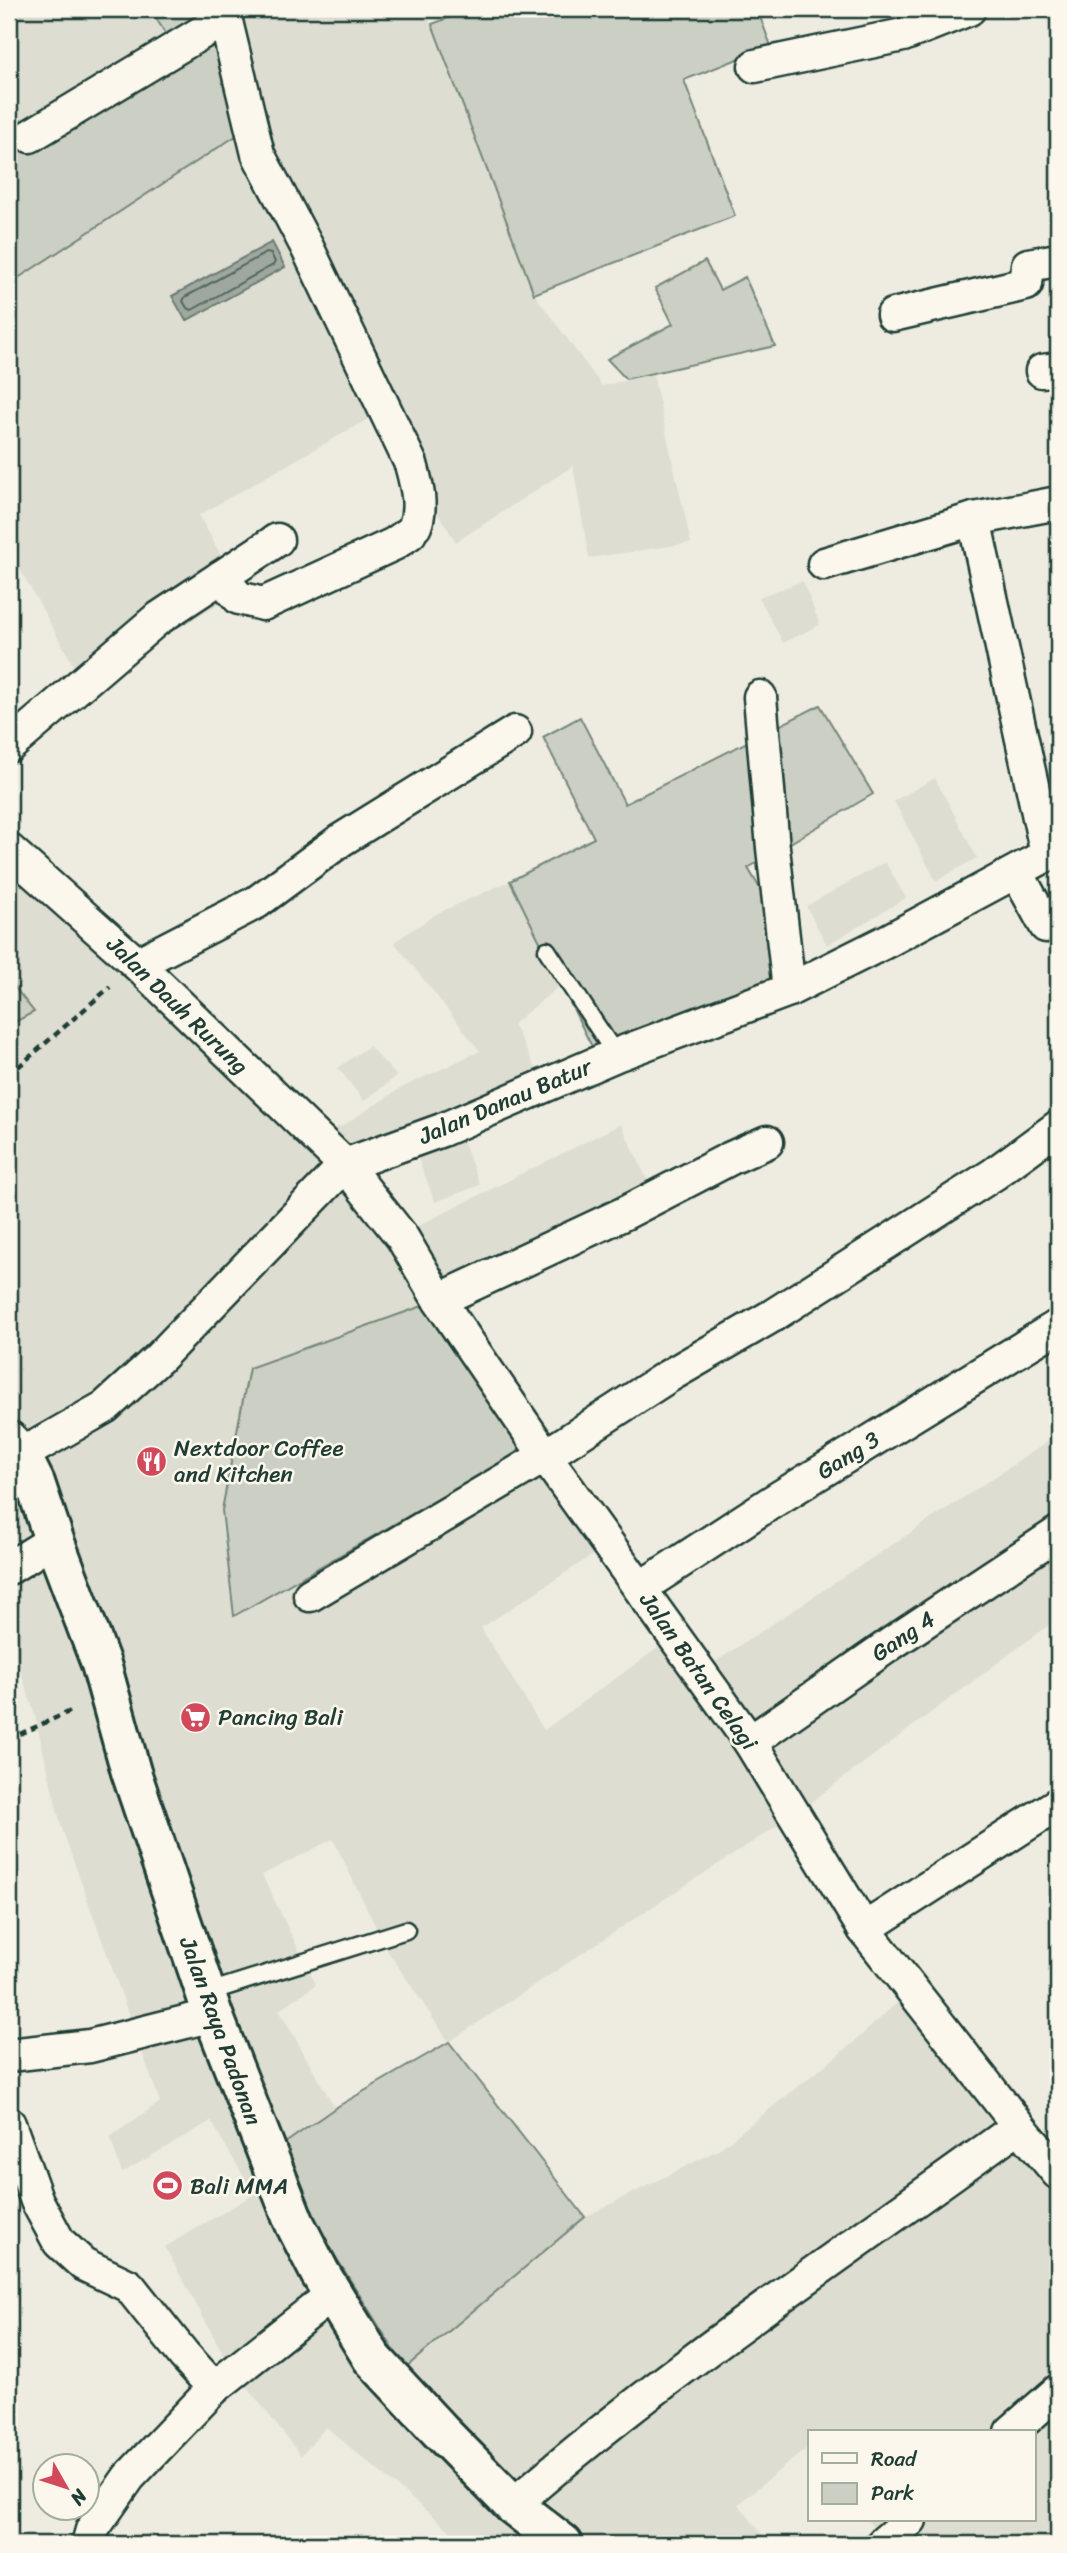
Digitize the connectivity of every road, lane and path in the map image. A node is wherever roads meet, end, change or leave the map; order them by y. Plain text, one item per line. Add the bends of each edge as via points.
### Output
1 (969, 9) edge
2 (225, 13) edge
3 (755, 66) dead end
4 (30, 136) dead end
5 (1058, 260) edge
6 (893, 315) dead end
7 (1058, 503) edge
8 (974, 519) junction
9 (277, 540) dead end
10 (824, 564) dead end
11 (220, 577) junction
12 (760, 697) dead end
13 (515, 732) dead end
14 (9, 746) edge
15 (9, 850) edge
16 (1053, 851) edge
17 (1017, 873) junction
18 (1046, 926) dead end
19 (547, 950) dead end
20 (136, 964) junction
21 (789, 990) junction
22 (616, 1055) junction
23 (9, 1076) edge
24 (1058, 1127) edge
25 (766, 1142) dead end
26 (345, 1165) junction
27 (439, 1300) junction
28 (1058, 1326) edge
29 (15, 1448) edge
30 (545, 1456) junction
31 (1058, 1533) edge
32 (54, 1540) junction
33 (9, 1568) edge
34 (640, 1588) junction
35 (310, 1595) dead end
36 (109, 1693) junction
37 (9, 1739) edge
38 (750, 1742) junction
39 (1058, 1804) edge
40 (864, 1929) junction
41 (405, 1930) dead end
42 (209, 2004) junction
43 (9, 2055) edge
44 (9, 2123) edge
45 (1019, 2126) junction
46 (1058, 2173) edge
47 (333, 2294) junction
48 (215, 2388) junction
49 (1058, 2391) edge
50 (1013, 2430) edge
51 (513, 2505) junction
52 (908, 2522) edge
53 (88, 2544) edge
54 (563, 2544) edge
55 (882, 2544) edge

1 - 3 street via 903,35
2 - 4 street
2 - 11 street via 258,154 411,464 418,490 418,519 403,539 263,604 239,598
5 - 6 street via 1028,265 1026,284
7 - 8 street
8 - 10 street
8 - 16 street
9 - 11 street
11 - 14 street via 156,620
12 - 21 street
13 - 20 street via 341,840 257,902
15 - 20 street, Jalan Dauh Rurung
16 - 17 street, Jalan Danau Batur
17 - 18 street
17 - 21 street, Jalan Danau Batur
19 - 22 lane
20 - 23 path
20 - 26 street, Jalan Dauh Rurung
21 - 22 street, Jalan Danau Batur
22 - 26 street, Jalan Danau Batur via 442,1130
24 - 30 street via 994,1174
25 - 27 street
26 - 27 street, Jalan Batan Celagi via 402,1237
26 - 29 street, Jalan Danau Batur via 159,1359 105,1407
27 - 30 street, Jalan Batan Celagi
28 - 34 street, Gang 3
29 - 32 main road, Jalan Raya Padonan via 35,1483
30 - 34 street, Jalan Batan Celagi
30 - 35 street
31 - 38 street, Gang 4
32 - 33 street
32 - 36 main road, Jalan Raya Padonan
34 - 38 street, Jalan Batan Celagi
36 - 37 path
36 - 42 main road, Jalan Raya Padonan
38 - 40 street, Jalan Batan Celagi
39 - 40 street
40 - 45 street, Jalan Batan Celagi
41 - 42 lane
42 - 43 street via 90,2046
42 - 47 main road, Jalan Raya Padonan via 295,2224
44 - 48 street via 37,2201 59,2242 83,2264 129,2286
45 - 46 street, Jalan Batan Celagi
45 - 51 street via 673,2375
47 - 48 street
47 - 51 main road, Jalan Raya Padonan via 372,2358
48 - 53 street via 129,2477 92,2529
49 - 50 street
51 - 54 main road, Jalan Raya Padonan
52 - 55 street

